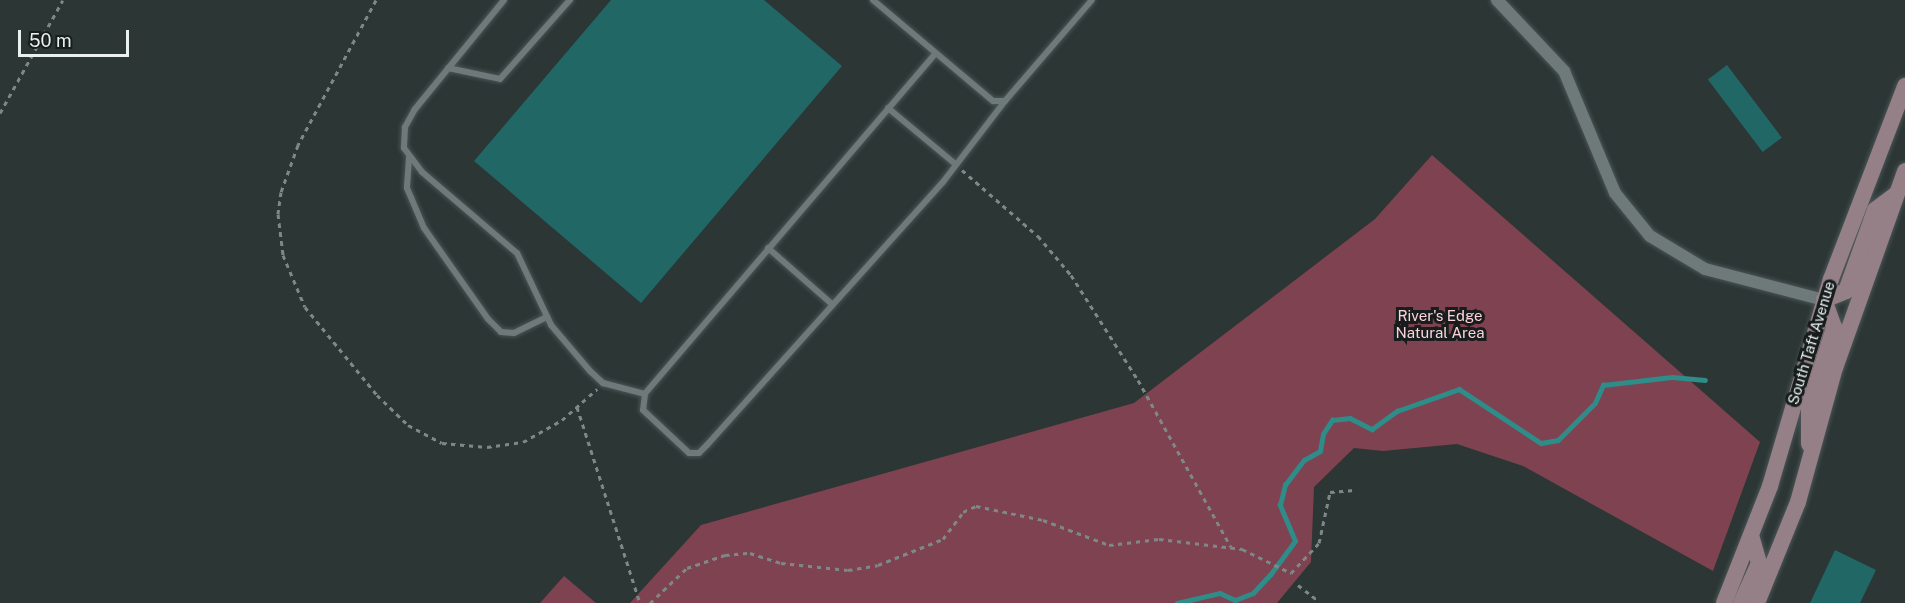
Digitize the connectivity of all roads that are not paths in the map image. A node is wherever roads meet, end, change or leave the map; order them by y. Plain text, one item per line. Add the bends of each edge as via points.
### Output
1 (504, 0) edge
2 (570, 0) edge
3 (873, 0) edge
4 (1092, 0) edge
5 (1497, 0) edge
6 (935, 54) junction
7 (448, 68) junction
8 (1905, 86) edge
9 (1005, 101) junction
10 (888, 108) junction
11 (409, 158) junction
12 (954, 164) junction
13 (1905, 171) edge
14 (1896, 194) junction
15 (768, 249) junction
16 (1824, 300) junction
17 (833, 304) junction
18 (547, 317) junction
19 (645, 394) junction
20 (1810, 463) junction
21 (1752, 538) junction
22 (1724, 603) edge
23 (1741, 603) edge
24 (1757, 603) edge

1 - 7 lane
2 - 7 lane via 500,79
3 - 6 lane
4 - 9 lane
5 - 16 street via 1564,71 1615,193 1650,236 1705,269
6 - 9 lane via 983,96
6 - 10 lane
7 - 11 lane via 405,127
8 - 16 main road, South Taft Avenue
9 - 12 lane
10 - 12 lane
10 - 15 lane
11 - 18 lane via 517,254
11 - 18 lane via 407,188 424,228 488,319 501,332 514,333
12 - 17 lane via 943,182
13 - 14 main road, South Taft Avenue
14 - 16 main road via 1875,210 1846,291
14 - 20 main road, South Taft Avenue via 1835,368
15 - 17 lane
15 - 19 lane
16 - 20 main road via 1834,327 1809,408
16 - 21 main road, South Taft Avenue
17 - 19 lane via 699,453 689,453 654,424 643,410
18 - 19 lane via 603,383
20 - 24 main road, South Taft Avenue
21 - 22 main road, South Taft Avenue
21 - 23 main road via 1759,563

